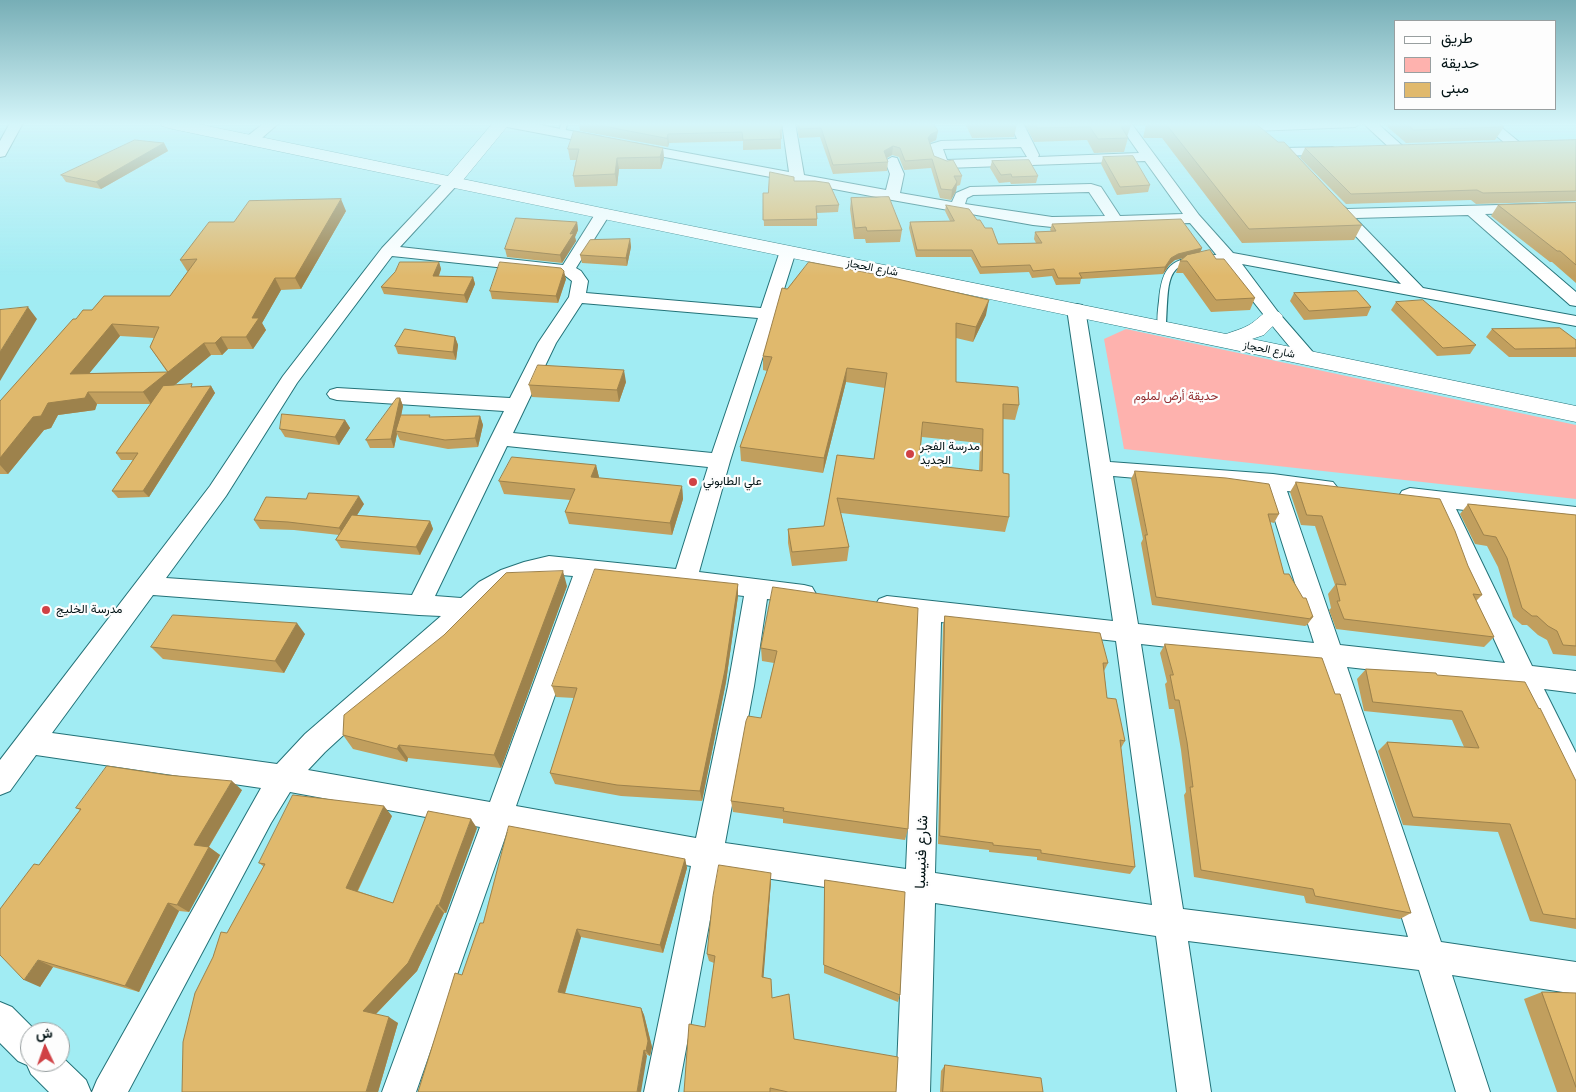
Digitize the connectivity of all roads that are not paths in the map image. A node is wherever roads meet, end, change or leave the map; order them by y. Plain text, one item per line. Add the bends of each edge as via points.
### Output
1 (417, 174) edge
2 (459, 174) edge
3 (778, 174) edge
4 (796, 174) edge
5 (897, 174) edge
6 (1162, 174) edge
7 (797, 178) junction
8 (453, 181) junction
9 (892, 196) junction
10 (1330, 200) edge
11 (1576, 207) edge
12 (957, 208) junction
13 (1471, 210) junction
14 (602, 214) junction
15 (1343, 214) junction
16 (1194, 218) junction
17 (1115, 220) junction
18 (388, 251) junction
19 (788, 252) junction
20 (1228, 257) junction
21 (567, 270) junction
22 (1417, 291) junction
23 (576, 297) junction
24 (1576, 300) edge
25 (1076, 309) junction
26 (767, 314) junction
27 (1272, 316) junction
28 (1576, 321) edge
29 (1162, 327) junction
30 (1225, 342) junction
31 (1309, 358) junction
32 (337, 394) dead end
33 (515, 405) junction
34 (1576, 414) edge
35 (500, 438) junction
36 (720, 461) junction
37 (1100, 468) junction
38 (1273, 481) junction
39 (1342, 489) edge
40 (1392, 494) edge
41 (1441, 500) junction
42 (1576, 516) edge
43 (588, 568) junction
44 (686, 579) junction
45 (149, 586) junction
46 (757, 588) junction
47 (824, 597) edge
48 (862, 602) edge
49 (419, 604) junction
50 (465, 608) junction
51 (930, 612) junction
52 (1127, 631) junction
53 (1330, 655) junction
54 (1524, 676) junction
55 (1576, 682) edge
56 (30, 742) junction
57 (283, 778) junction
58 (1576, 781) edge
59 (0, 782) edge
60 (499, 818) junction
61 (708, 855) junction
62 (920, 886) junction
63 (1170, 923) junction
64 (1430, 956) junction
65 (1576, 978) edge
66 (0, 1019) edge
67 (20, 1039) edge
68 (53, 1072) edge
69 (74, 1092) edge
70 (109, 1092) edge
71 (399, 1092) edge
72 (661, 1092) edge
73 (913, 1092) edge
74 (1194, 1092) edge
75 (1473, 1092) edge

1 - 8 main road, شارع الحجاز
2 - 8 main road
3 - 7 street
4 - 7 street
5 - 9 street
6 - 16 street
7 - 9 street
8 - 14 main road, شارع الحجاز
8 - 18 street
9 - 12 street
10 - 15 street
11 - 13 street
12 - 17 street via 1043,221
12 - 17 street via 961,196 970,191 1091,188 1096,190
13 - 15 street
13 - 24 street
14 - 19 main road, شارع الحجاز
14 - 21 street
15 - 22 street
16 - 17 street
16 - 20 street
18 - 21 street
18 - 45 street via 290,380 218,491
19 - 25 main road, شارع الحجاز
19 - 26 street
20 - 22 street
20 - 27 street
20 - 29 lane via 1199,257 1170,267 1164,284
21 - 23 street via 580,281
22 - 28 street
23 - 26 street
23 - 33 street via 547,343
25 - 29 main road, شارع الحجاز
25 - 37 street
26 - 36 street
27 - 30 main road via 1256,330
27 - 31 street
29 - 30 main road, شارع الحجاز
30 - 31 main road, شارع الحجاز
31 - 34 main road, شارع الحجاز
32 - 33 street
33 - 35 street
35 - 36 street
35 - 49 street
36 - 44 street
37 - 38 street
37 - 52 street
38 - 39 street
38 - 53 street
40 - 41 street
41 - 42 street
41 - 54 street
43 - 44 street
43 - 50 street via 549,564 526,568 487,589
43 - 60 street
44 - 46 street
45 - 49 street
45 - 56 street
46 - 47 street
46 - 61 street
48 - 51 street
49 - 50 street
50 - 57 street via 315,743
51 - 52 street
51 - 62 street, شارع فنيسيا
52 - 53 street
52 - 63 street
53 - 54 street
53 - 64 street
54 - 55 street
54 - 58 street
56 - 57 street
56 - 59 street
57 - 60 street
57 - 70 street
60 - 61 street
60 - 71 street
61 - 62 street
61 - 72 street
62 - 63 street
62 - 73 street, شارع فنيسيا
63 - 64 street
63 - 74 street
64 - 65 street
64 - 75 street
66 - 67 street
68 - 69 street

